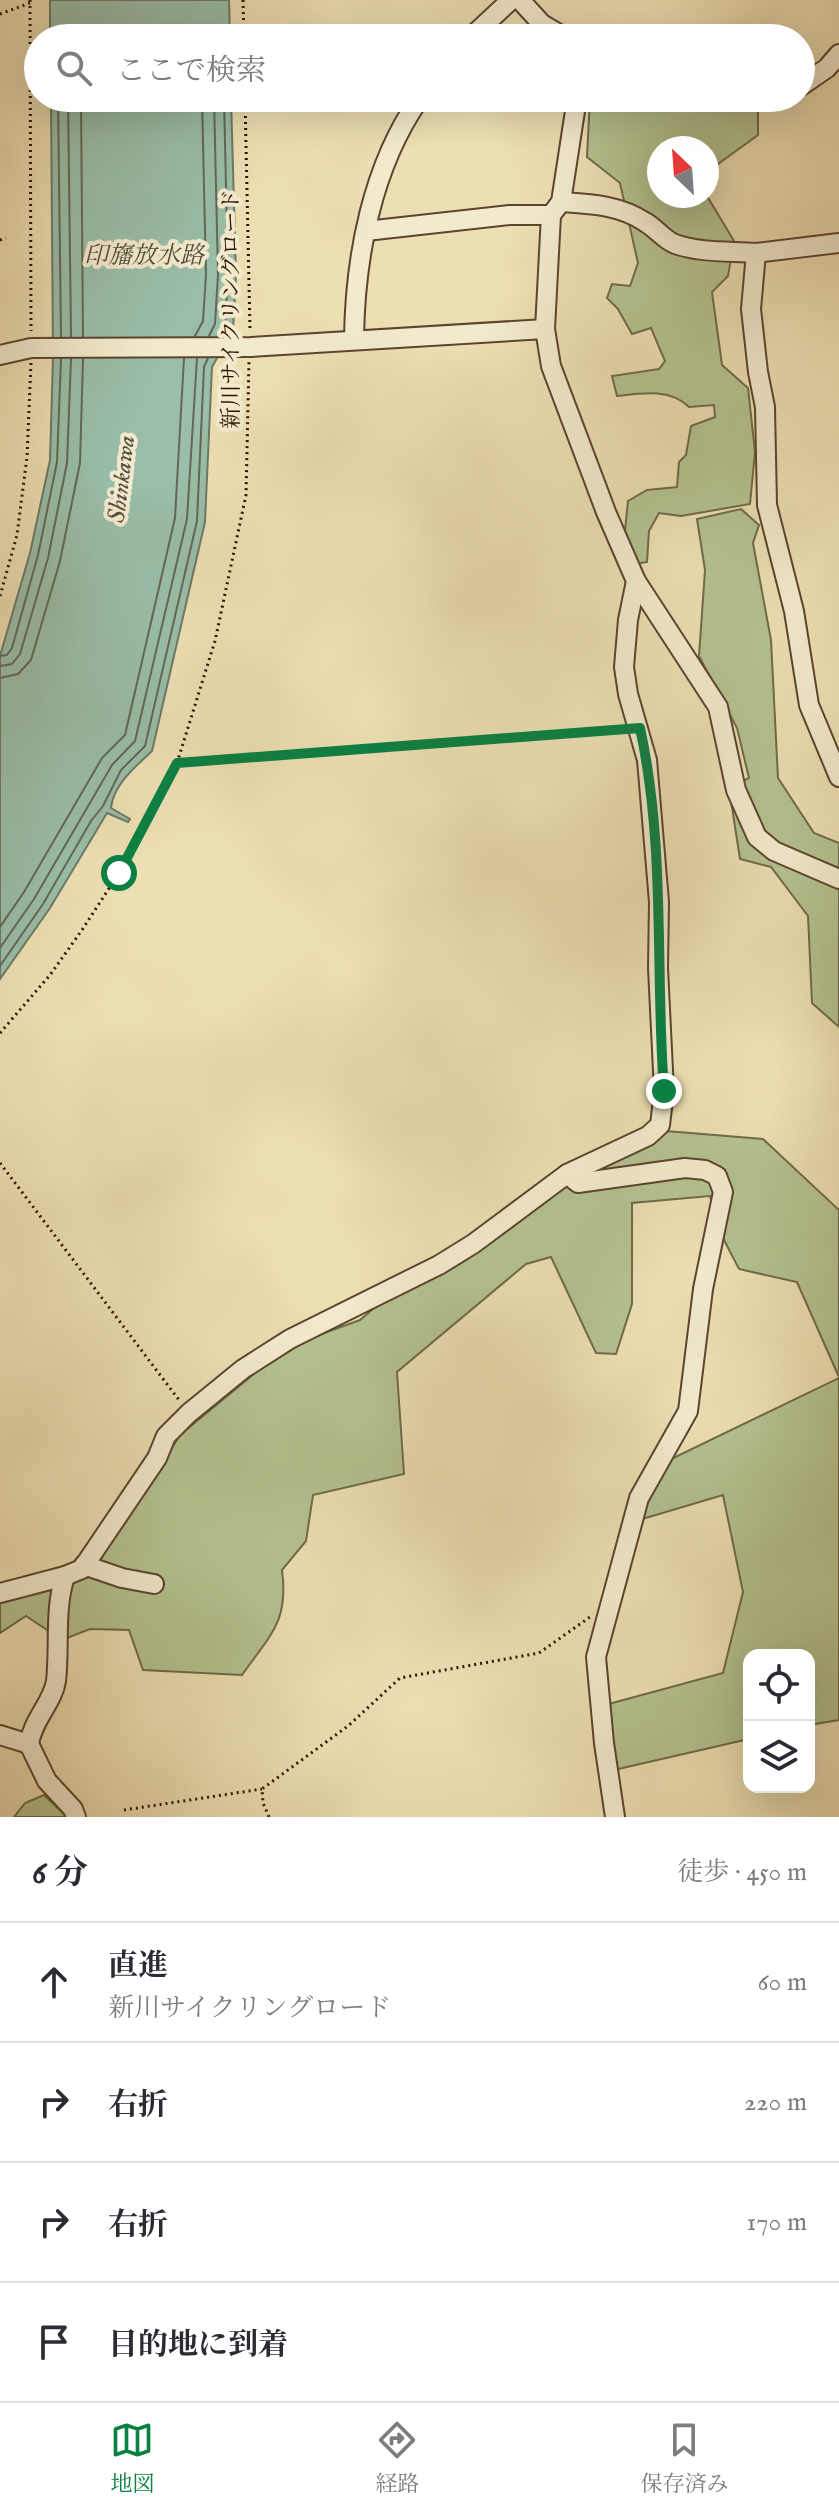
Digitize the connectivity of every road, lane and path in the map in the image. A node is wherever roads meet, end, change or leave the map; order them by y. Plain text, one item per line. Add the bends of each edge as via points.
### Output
1 (243, 0) edge
2 (511, 0) edge
3 (520, 0) edge
4 (30, 1) edge
5 (0, 14) edge
6 (30, 24) edge
7 (244, 24) edge
8 (485, 24) edge
9 (542, 24) edge
10 (839, 54) edge
11 (815, 76) edge
12 (30, 112) edge
13 (245, 112) edge
14 (413, 112) edge
15 (574, 112) edge
16 (556, 209) junction
17 (366, 231) junction
18 (6, 238) dead end
19 (0, 240) edge
20 (839, 243) edge
21 (756, 253) junction
22 (545, 329) junction
23 (354, 339) junction
24 (251, 347) junction
25 (31, 348) junction
26 (0, 355) edge
27 (636, 581) junction
28 (0, 596) edge
29 (640, 728) junction
30 (177, 763) junction
31 (839, 777) edge
32 (839, 879) edge
33 (0, 1033) edge
34 (0, 1163) edge
35 (567, 1174) junction
36 (189, 1413) junction
37 (84, 1565) junction
38 (65, 1576) junction
39 (154, 1584) dead end
40 (0, 1593) edge
41 (608, 1610) junction
42 (0, 1735) edge
43 (29, 1744) junction
44 (262, 1789) junction
45 (124, 1810) dead end
46 (76, 1817) edge
47 (269, 1817) edge
48 (615, 1817) edge

1 - 7 path
2 - 8 street
3 - 9 street
4 - 5 path
4 - 6 path
10 - 11 street
12 - 25 path
13 - 24 path, 新川サイクリングロード
14 - 17 street via 381,172
15 - 16 street
16 - 17 street
16 - 21 street via 601,204 647,222 672,243
16 - 22 street
17 - 23 street
18 - 19 path
20 - 21 street
21 - 31 street via 751,309 765,407 767,505 794,611 809,705
22 - 23 street
22 - 27 street via 574,431
23 - 24 street
24 - 25 street
24 - 30 path, 新川サイクリングロード via 246,495 215,641
25 - 26 street
25 - 28 path via 27,457 17,535
27 - 29 street via 624,667
27 - 32 street via 718,707 736,790 757,837 774,851
29 - 30 path
29 - 35 street via 659,902 663,1112 660,1125 648,1136
30 - 33 path, 新川サイクリングロード via 104,896 50,975
34 - 36 path
35 - 36 street via 473,1244 290,1339
35 - 41 street via 578,1183 685,1168 705,1170 717,1176 723,1192 703,1289 688,1411 639,1498
36 - 37 street via 166,1436 157,1458
37 - 38 street
37 - 39 street
38 - 40 street
38 - 43 street via 59,1597 56,1684
41 - 44 path via 598,1611 539,1653 400,1678 348,1726
41 - 48 street via 596,1666
42 - 43 street
43 - 46 street via 47,1781
44 - 45 path
44 - 47 path

